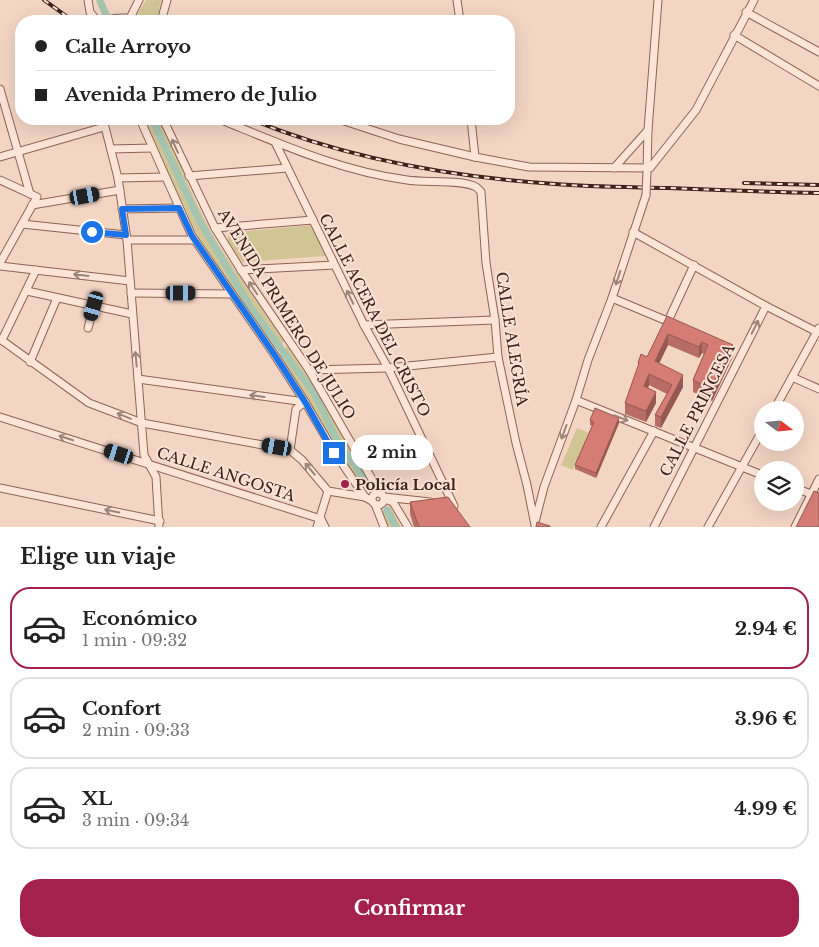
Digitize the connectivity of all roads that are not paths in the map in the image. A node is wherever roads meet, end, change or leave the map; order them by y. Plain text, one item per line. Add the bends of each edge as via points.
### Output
1 (88, 0) edge
2 (140, 0) edge
3 (166, 0) edge
4 (457, 0) edge
5 (658, 0) edge
6 (754, 0) edge
7 (746, 12) junction
8 (92, 15) edge
9 (132, 15) edge
10 (163, 15) edge
11 (459, 15) edge
12 (734, 35) junction
13 (819, 52) edge
14 (819, 86) edge
15 (0, 89) edge
16 (142, 125) edge
17 (166, 125) edge
18 (234, 125) edge
19 (356, 125) edge
20 (472, 125) edge
21 (104, 127) joint
22 (648, 130) junction
23 (275, 142) junction
24 (152, 148) junction
25 (111, 149) junction
26 (17, 152) junction
27 (0, 157) edge
28 (475, 157) junction
29 (287, 168) junction
30 (614, 168) junction
31 (647, 169) junction
32 (189, 176) junction
33 (165, 177) junction
34 (118, 178) junction
35 (1, 181) edge
36 (120, 190) junction
37 (30, 194) junction
38 (32, 206) junction
39 (179, 208) junction
40 (122, 209) junction
41 (313, 220) junction
42 (22, 224) junction
43 (214, 228) junction
44 (633, 232) junction
45 (127, 238) junction
46 (195, 240) junction
47 (0, 264) edge
48 (334, 264) junction
49 (694, 265) junction
50 (36, 270) junction
51 (241, 270) junction
52 (130, 281) junction
53 (27, 291) junction
54 (131, 293) junction
55 (232, 294) junction
56 (56, 298) junction
57 (612, 298) junction
58 (94, 306) junction
59 (766, 306) junction
60 (132, 314) junction
61 (495, 320) junction
62 (668, 321) junction
63 (364, 325) junction
64 (676, 325) edge
65 (88, 328) dead end
66 (818, 330) edge
67 (1, 340) edge
68 (733, 350) edge
69 (741, 354) junction
70 (498, 357) junction
71 (30, 362) junction
72 (388, 368) junction
73 (309, 370) junction
74 (792, 377) junction
75 (138, 380) junction
76 (819, 389) edge
77 (576, 400) junction
78 (779, 401) edge
79 (305, 402) junction
80 (0, 417) edge
81 (142, 424) junction
82 (654, 431) junction
83 (754, 445) edge
84 (693, 447) junction
85 (290, 450) junction
86 (147, 463) junction
87 (742, 467) junction
88 (754, 472) edge
89 (819, 479) edge
90 (527, 485) junction
91 (544, 487) junction
92 (0, 488) edge
93 (328, 491) junction
94 (383, 496) junction
95 (815, 496) edge
96 (371, 501) junction
97 (453, 504) junction
98 (458, 512) edge
99 (320, 519) junction
100 (160, 524) edge
101 (536, 526) edge
102 (317, 527) edge
103 (324, 527) edge
104 (384, 527) edge
105 (408, 527) edge
106 (601, 527) edge
107 (654, 527) edge
108 (708, 527) edge
109 (795, 527) edge

1 - 8 street
2 - 9 street
3 - 10 street
4 - 11 street
5 - 22 street
6 - 7 street
7 - 12 street
7 - 13 street
12 - 14 street
12 - 31 street via 696,110
15 - 26 street
16 - 24 street, AVENIDA PRIMERO DE JULIO
32 -> 17 street, AVENIDA PRIMERO DE JULIO
18 - 23 street
19 - 28 street
20 - 28 street
21 - 25 street
21 - 26 street
22 - 30 street
22 - 31 street
23 - 29 street, CALLE ACERA DEL CRISTO
23 - 61 street, CALLE ALEGRÍA via 371,174 476,187 481,192 486,263
24 - 25 street
24 - 33 street, AVENIDA PRIMERO DE JULIO
25 - 34 street
26 - 27 street
26 - 37 street
28 - 30 street via 529,167
29 - 32 street
29 - 41 street, CALLE ACERA DEL CRISTO
30 - 31 street
31 - 44 street, bridge via 646,195
32 - 43 street, AVENIDA PRIMERO DE JULIO
33 - 34 street
33 - 39 street, AVENIDA PRIMERO DE JULIO
34 - 36 street
35 - 37 street
36 - 38 street
36 - 40 street
37 - 38 street via 37,197
38 - 42 street
39 - 40 street
39 - 46 street, AVENIDA PRIMERO DE JULIO
40 - 45 street
41 - 43 street
41 - 48 street, CALLE ACERA DEL CRISTO
42 - 45 street
42 - 47 street
43 - 51 street, AVENIDA PRIMERO DE JULIO
44 - 49 street
44 -> 57 street
45 - 46 street
45 - 52 street
46 - 55 street, AVENIDA PRIMERO DE JULIO
47 - 50 street
48 - 51 street
63 -> 48 street, CALLE ACERA DEL CRISTO
49 - 59 street
49 - 62 street
52 -> 50 street
50 - 53 street
73 -> 51 street, AVENIDA PRIMERO DE JULIO
52 - 54 street
53 - 56 street
53 - 67 street
54 - 55 street
54 - 60 street
55 - 79 street, AVENIDA PRIMERO DE JULIO
56 - 58 street
56 - 71 street
57 - 62 street
57 - 77 street
58 - 60 street
58 - 65 street
59 - 66 street
69 -> 59 street, CALLE PRINCESA
75 -> 60 street
61 - 63 street
61 - 70 street, CALLE ALEGRÍA
62 - 64 street
63 - 72 street, CALLE ACERA DEL CRISTO
66 - 74 street
67 - 71 street
68 - 69 street
69 - 84 street, CALLE PRINCESA
70 - 72 street
70 - 90 street, CALLE ALEGRÍA
81 -> 71 street via 89,403
72 - 73 street
72 - 97 street, CALLE ACERA DEL CRISTO
73 - 94 street, AVENIDA PRIMERO DE JULIO
74 - 76 street
74 - 78 street
79 -> 75 street
75 - 81 street
77 -> 82 street
77 -> 91 street
79 - 85 street via 296,409
79 - 96 street, AVENIDA PRIMERO DE JULIO via 334,453
86 -> 80 street, CALLE ANGOSTA
81 - 85 street
81 - 86 street
82 - 84 street
82 - 106 street
83 - 87 street
84 - 87 street
84 - 107 street, CALLE PRINCESA
93 -> 85 street
86 - 99 street, CALLE ANGOSTA
86 - 100 street via 156,477
87 - 88 street
87 - 108 street
89 - 95 street
90 - 91 street via 531,488
90 - 101 street, CALLE ALEGRÍA
91 - 101 street
100 -> 92 street
93 - 96 street
93 - 99 street
94 - 96 street via 381,504
94 - 97 street
94 - 105 street, AVENIDA PRIMERO DE JULIO via 393,502
95 - 109 street
96 - 104 street, AVENIDA PRIMERO DE JULIO
97 - 98 street, CALLE ACERA DEL CRISTO
99 - 102 street
99 - 103 street

